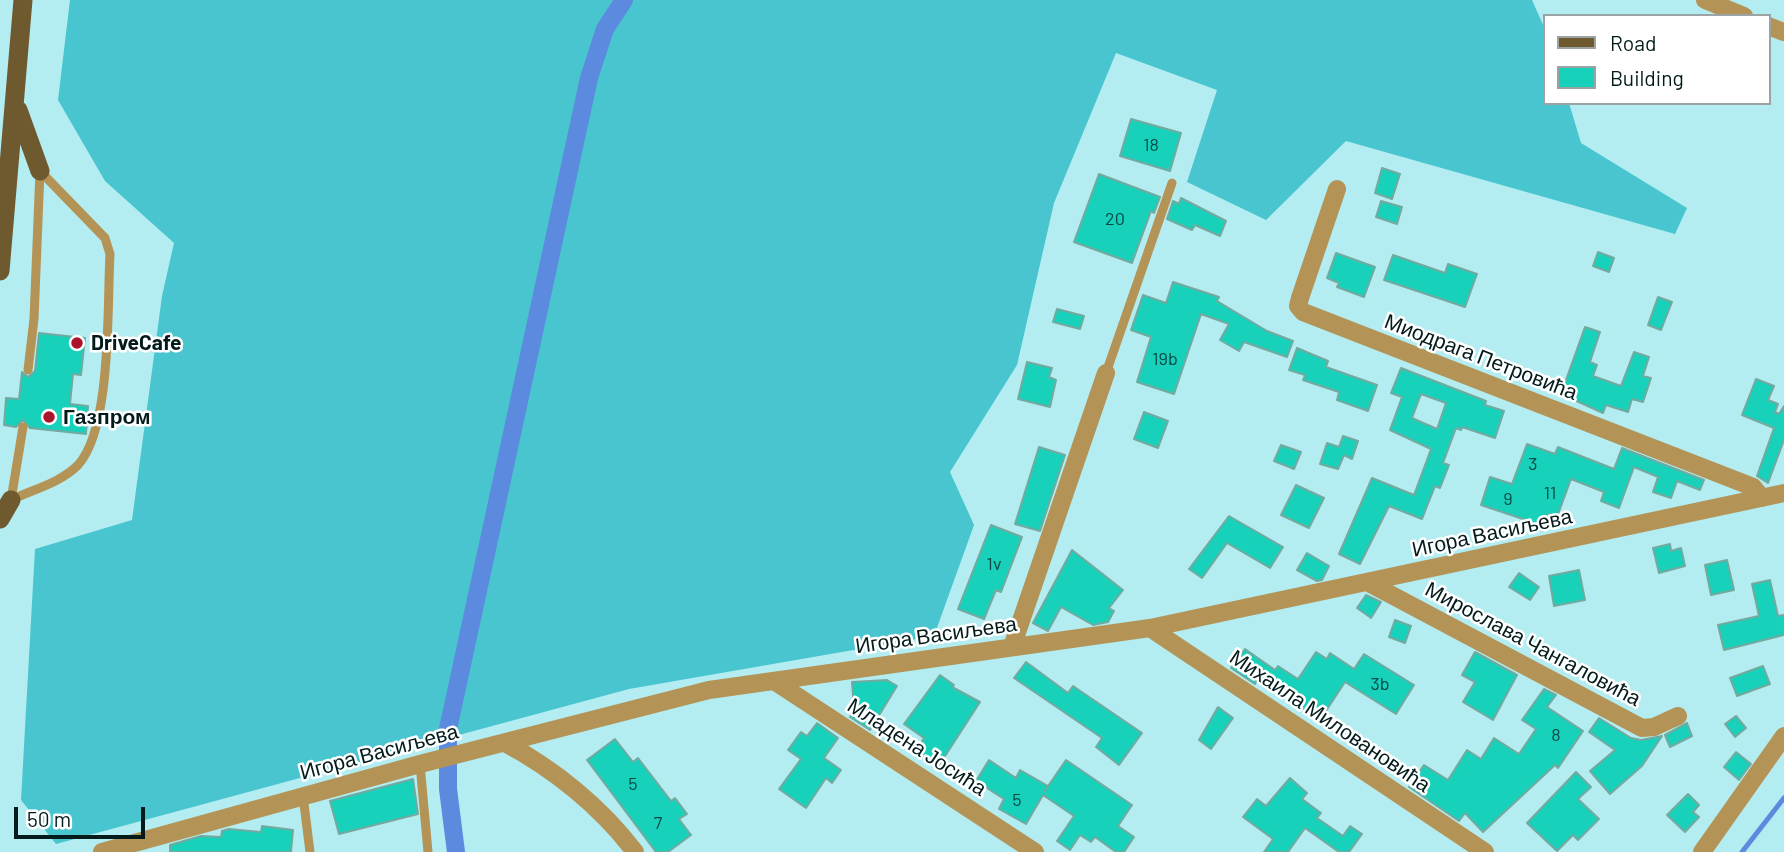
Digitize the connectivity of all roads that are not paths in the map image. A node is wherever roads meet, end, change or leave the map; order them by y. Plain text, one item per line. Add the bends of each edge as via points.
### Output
1 (23, 0) edge
2 (1705, 0) edge
3 (1739, 14) edge
4 (14, 88) junction
5 (40, 171) junction
6 (1172, 183) dead end
7 (1338, 189) dead end
8 (0, 271) edge
9 (29, 370) dead end
10 (1106, 373) joint
11 (23, 427) dead end
12 (1784, 493) edge
13 (1762, 498) junction
14 (11, 500) junction
15 (0, 519) edge
16 (1369, 583) junction
17 (1150, 628) junction
18 (1012, 647) junction
19 (774, 681) junction
20 (1678, 716) dead end
21 (1784, 736) edge
22 (505, 743) junction
23 (425, 763) junction
24 (303, 796) junction
25 (109, 851) edge
26 (310, 852) edge
27 (428, 852) edge
28 (635, 852) edge
29 (1035, 852) edge
30 (1485, 852) edge
31 (1702, 852) edge

1 - 4 main road
2 - 3 street
4 - 5 main road via 18,118
4 - 8 main road
5 - 9 lane
5 - 14 lane via 105,237 110,254 101,412 93,443 79,463 53,483
6 - 10 lane
7 - 13 street, Миодрага Петровића via 1300,298 1298,306 1303,312 1753,487
10 - 18 street
11 - 14 lane
12 - 13 street, Игора Васиљева
13 - 16 street, Игора Васиљева
14 - 15 main road
16 - 17 street, Игора Васиљева
16 - 20 street, Мирослава Чангаловића via 1642,728
17 - 18 street, Игора Васиљева
17 - 30 street, Михаила Миловановића
18 - 19 street, Игора Васиљева
19 - 22 street, Игора Васиљева via 709,690
19 - 29 street, Младена Јосића
21 - 31 street
22 - 23 street, Игора Васиљева
22 - 28 street via 541,762 607,820
23 - 24 street, Игора Васиљева
23 - 27 lane
24 - 25 street, Игора Васиљева
24 - 26 lane

